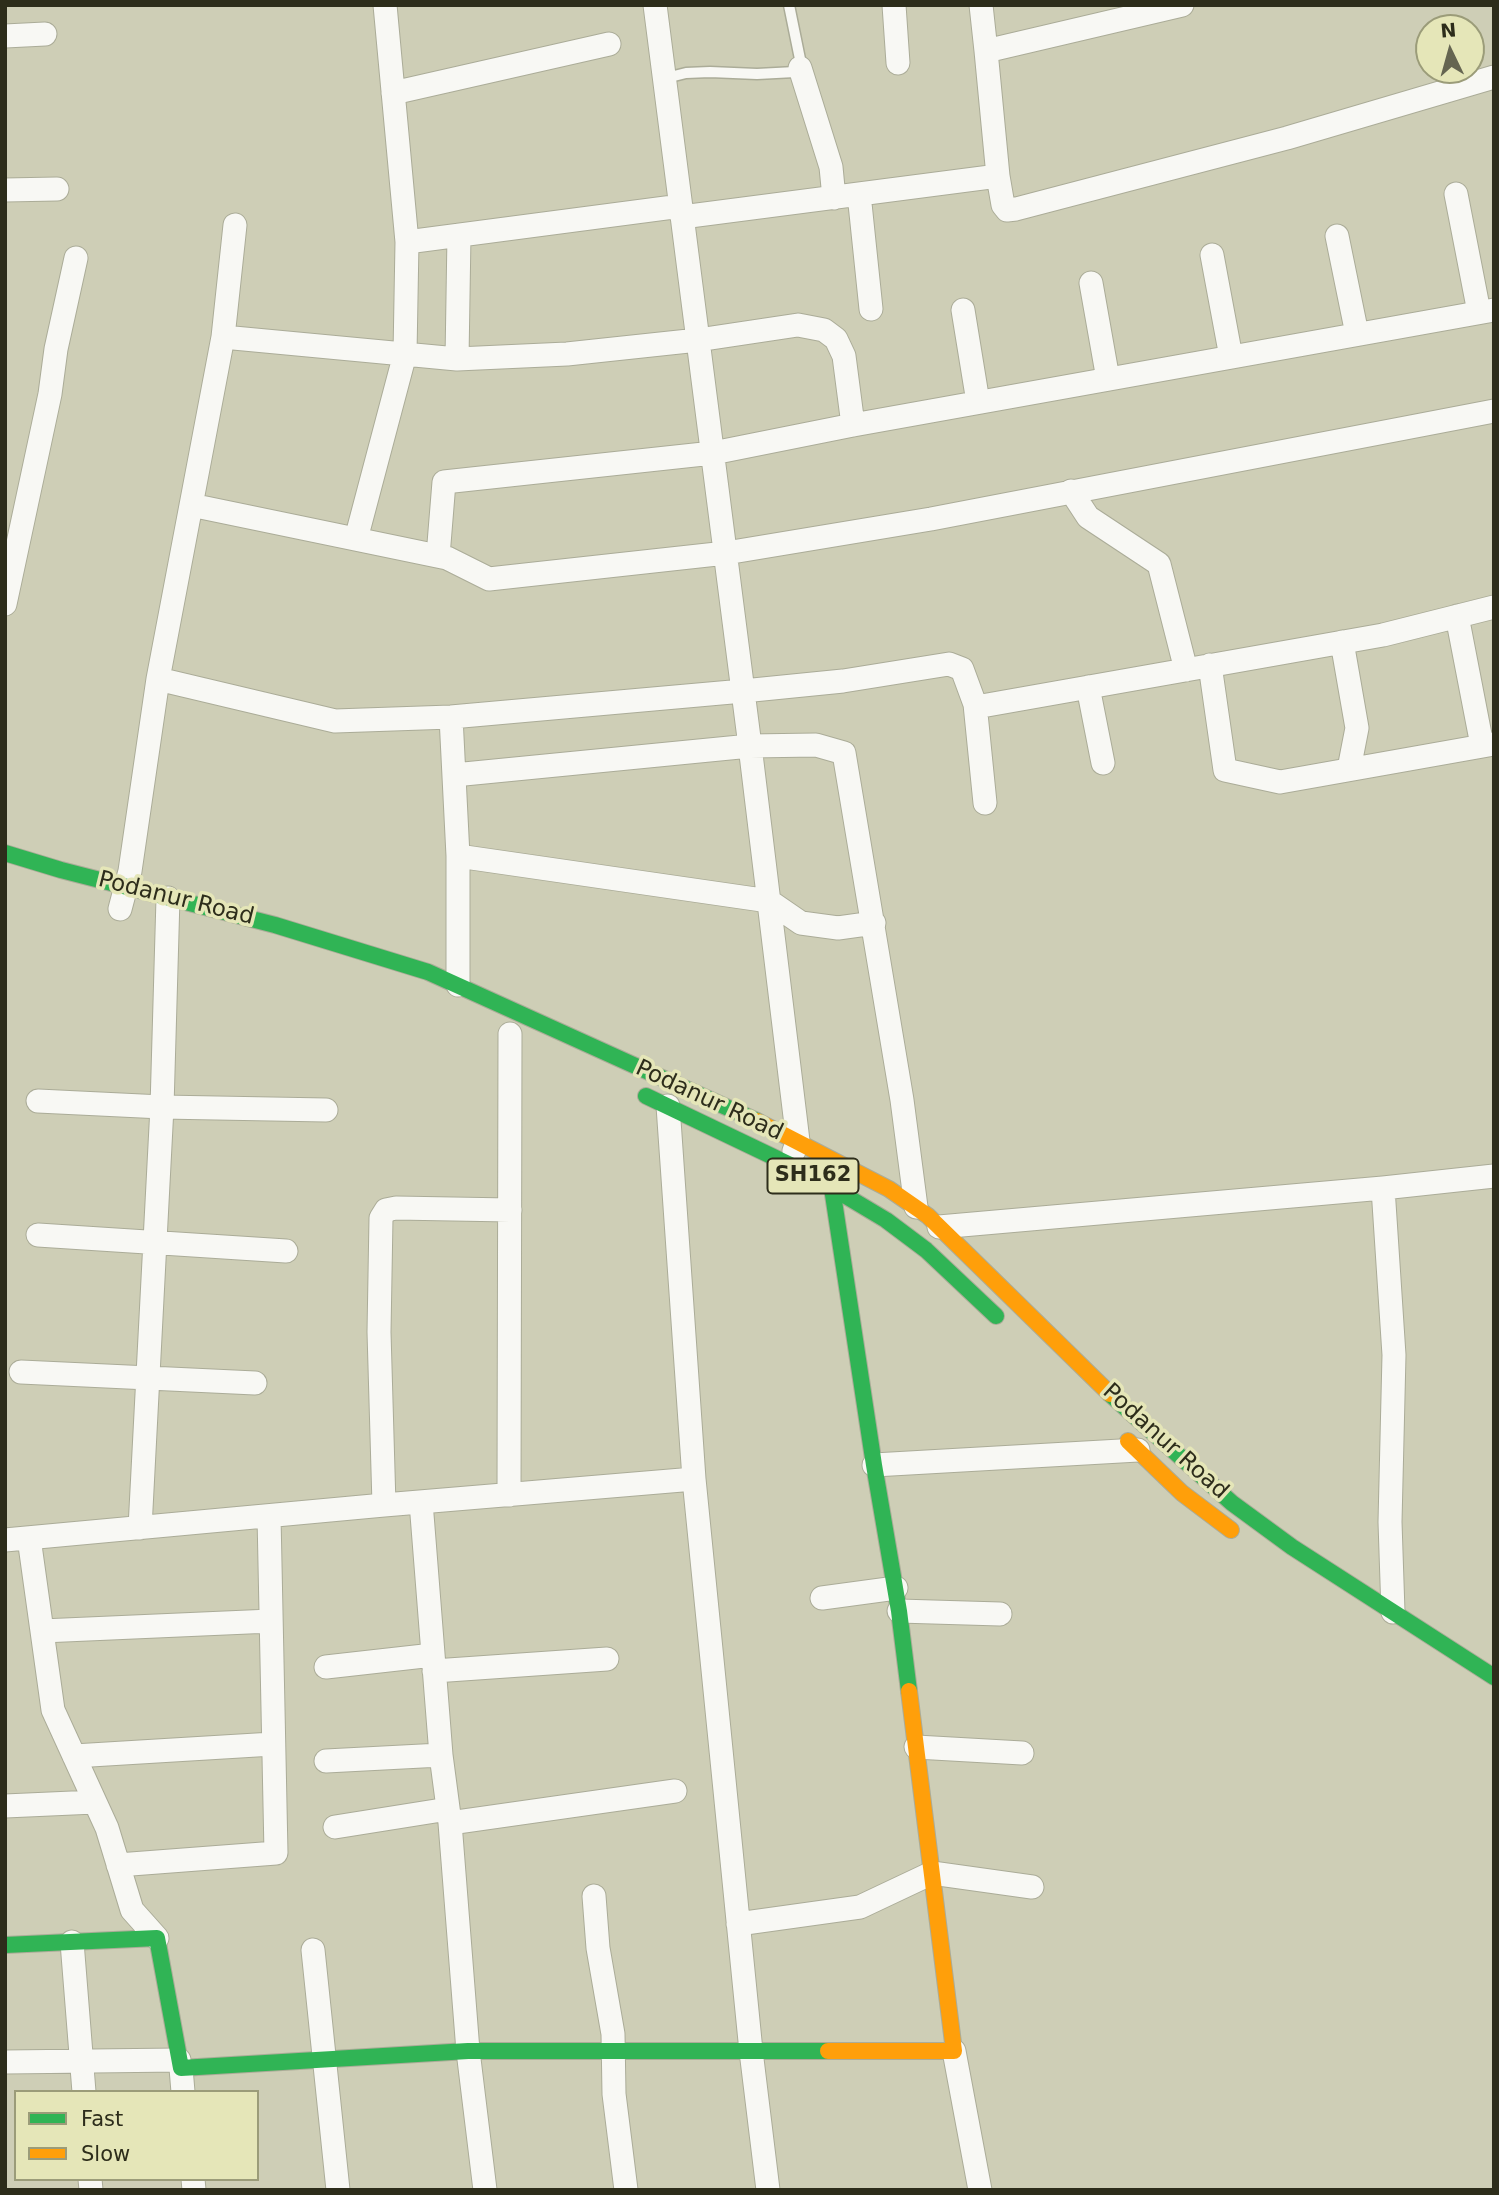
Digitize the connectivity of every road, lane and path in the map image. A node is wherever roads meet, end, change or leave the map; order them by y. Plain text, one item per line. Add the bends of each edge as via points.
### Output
1 (385, 5) edge
2 (655, 5) edge
3 (789, 5) edge
4 (894, 5) edge
5 (981, 5) edge
6 (1182, 5) edge
7 (45, 34) dead end
8 (5, 36) edge
9 (609, 44) dead end
10 (986, 51) junction
11 (898, 63) dead end
12 (800, 68) junction
13 (1494, 77) edge
14 (666, 78) junction
15 (393, 93) junction
16 (998, 176) junction
17 (57, 189) dead end
18 (5, 190) edge
19 (859, 194) junction
20 (1457, 194) dead end
21 (834, 198) junction
22 (681, 211) junction
23 (235, 225) dead end
24 (459, 235) junction
25 (1337, 236) dead end
26 (407, 243) junction
27 (1212, 255) dead end
28 (76, 258) dead end
29 (1091, 283) dead end
30 (871, 309) dead end
31 (963, 310) dead end
32 (1486, 311) edge
33 (1357, 334) junction
34 (223, 337) junction
35 (698, 340) junction
36 (405, 354) junction
37 (1231, 357) junction
38 (457, 359) junction
39 (1108, 379) junction
40 (978, 402) junction
41 (1494, 411) edge
42 (853, 425) junction
43 (713, 453) junction
44 (1071, 491) junction
45 (191, 505) junction
46 (356, 539) junction
47 (726, 553) junction
48 (438, 556) junction
49 (5, 604) edge
50 (1494, 607) edge
51 (1457, 616) junction
52 (1342, 642) junction
53 (1210, 666) junction
54 (1186, 670) junction
55 (158, 679) junction
56 (1088, 687) junction
57 (743, 691) junction
58 (975, 704) junction
59 (451, 718) junction
60 (1488, 744) edge
61 (750, 746) junction
62 (1104, 763) dead end
63 (1349, 769) junction
64 (454, 775) junction
65 (985, 803) dead end
66 (5, 853) edge
67 (458, 856) junction
68 (124, 886) junction
69 (769, 901) junction
70 (120, 909) dead end
71 (167, 915) junction
72 (874, 923) junction
73 (458, 985) junction
74 (510, 1034) dead end
75 (633, 1090) dead end
76 (38, 1101) dead end
77 (162, 1107) junction
78 (668, 1107) junction
79 (326, 1110) dead end
80 (798, 1141) junction
81 (788, 1164) junction
82 (1494, 1176) edge
83 (832, 1188) junction
84 (1383, 1188) junction
85 (916, 1208) junction
86 (510, 1209) junction
87 (939, 1227) junction
88 (38, 1235) dead end
89 (154, 1242) junction
90 (286, 1251) dead end
91 (1009, 1328) dead end
92 (21, 1372) dead end
93 (147, 1378) junction
94 (255, 1383) dead end
95 (1116, 1430) dead end
96 (1138, 1450) junction
97 (874, 1465) junction
98 (694, 1479) junction
99 (509, 1494) junction
100 (421, 1502) junction
101 (384, 1504) junction
102 (269, 1516) junction
103 (140, 1528) junction
104 (29, 1538) junction
105 (1243, 1538) dead end
106 (5, 1541) edge
107 (896, 1588) junction
108 (822, 1598) dead end
109 (899, 1611) junction
110 (1393, 1612) junction
111 (1000, 1614) dead end
112 (271, 1621) junction
113 (41, 1631) junction
114 (607, 1659) dead end
115 (433, 1663) junction
116 (326, 1667) dead end
117 (1494, 1677) edge
118 (273, 1744) junction
119 (916, 1747) junction
120 (1022, 1753) dead end
121 (441, 1755) junction
122 (74, 1756) junction
123 (326, 1761) dead end
124 (675, 1791) dead end
125 (95, 1802) junction
126 (5, 1806) edge
127 (449, 1816) junction
128 (335, 1827) dead end
129 (118, 1865) junction
130 (932, 1873) junction
131 (1032, 1887) dead end
132 (594, 1896) dead end
133 (738, 1923) junction
134 (158, 1938) junction
135 (72, 1942) junction
136 (5, 1945) edge
137 (313, 1950) dead end
138 (468, 2051) junction
139 (613, 2051) junction
140 (751, 2051) junction
141 (954, 2051) junction
142 (323, 2060) junction
143 (82, 2061) junction
144 (5, 2062) edge
145 (180, 2064) junction
146 (84, 2090) edge
147 (183, 2090) edge
148 (338, 2190) edge
149 (485, 2190) edge
150 (626, 2190) edge
151 (768, 2190) edge
152 (980, 2190) edge

1 - 15 street
2 - 14 street
3 - 12 lane
4 - 11 street
5 - 10 street
6 - 10 street
7 - 8 street
9 - 15 street
10 - 16 street
12 - 14 lane via 786,74 710,72
12 - 21 street via 831,167
13 - 16 street via 1287,138 1016,209 1007,210 1003,205
14 - 22 street
15 - 26 street
16 - 19 street
17 - 18 street
19 - 21 street
19 - 30 street
20 - 32 street
21 - 22 street
22 - 24 street
22 - 35 street
23 - 34 street
24 - 26 street
24 - 38 street
25 - 33 street
26 - 36 street
27 - 37 street
28 - 49 street
29 - 39 street
31 - 40 street
32 - 33 street
33 - 37 street
34 - 36 street
34 - 45 street
35 - 38 street via 567,354
35 - 42 street via 798,325 824,330 844,356
35 - 43 street
36 - 38 street
36 - 46 street
37 - 39 street
39 - 40 street
40 - 42 street
41 - 44 street
42 - 43 street
43 - 47 street
43 - 48 street via 444,482
44 - 47 street
44 - 54 street via 1088,517 1159,564
45 - 46 street
45 - 55 street
46 - 48 street
47 - 48 street via 489,579
47 - 57 street
50 - 51 street
51 - 52 street
51 - 60 street
52 - 53 street
52 - 63 street via 1357,728
53 - 54 street
53 - 63 street via 1225,771 1280,782
54 - 56 street
55 - 59 street via 335,721
55 - 68 street
56 - 58 street
56 - 62 street
57 - 58 street via 949,664 962,668
57 - 59 street
57 - 61 street
58 - 65 street
59 - 64 street
60 - 63 street
61 - 64 street
61 - 69 street
61 - 72 street via 816,745 844,753
64 - 67 street
66 - 68 main road
67 - 69 street
67 - 73 street
68 - 70 street
68 - 71 main road
69 - 72 street via 801,923 838,928
69 - 80 street
71 - 73 main road via 275,925
71 - 77 street
72 - 85 street
73 - 80 main road
74 - 86 street
75 - 78 main road, Podanur Road / SH162
76 - 77 street
77 - 79 street
77 - 89 street
78 - 81 main road, Podanur Road / SH162
78 - 98 street
80 - 81 street
80 - 85 main road
81 - 83 main road, Podanur Road / SH162
82 - 84 street
83 - 91 main road, Podanur Road / SH162 via 926,1251
83 - 97 main road
84 - 87 street
84 - 110 street via 1394,1354
85 - 87 main road
86 - 99 street
86 - 101 street via 396,1208 386,1210 381,1219
87 - 110 main road via 1091,1377 1232,1503
88 - 89 street
89 - 90 street
89 - 93 street
92 - 93 street
93 - 94 street
93 - 103 street
95 - 96 main road, Podanur Road
96 - 97 street
96 - 105 main road, Podanur Road via 1182,1493
97 - 107 main road
98 - 99 street
98 - 133 street
99 - 100 street
100 - 101 street
100 - 115 street
101 - 102 street
102 - 103 street
102 - 112 street
103 - 104 street
104 - 106 street
104 - 113 street
107 - 108 street
107 - 109 main road
109 - 111 street
109 - 119 main road
110 - 117 main road
112 - 113 street
112 - 118 street
113 - 122 street via 53,1710
114 - 115 street
115 - 116 street
115 - 121 street
118 - 122 street
118 - 129 street via 276,1853
119 - 120 street
119 - 130 main road
121 - 123 street
121 - 127 street
122 - 125 street
124 - 127 street
125 - 126 street
125 - 129 street
127 - 128 street
127 - 138 street
129 - 134 street via 132,1910
130 - 131 street
130 - 133 street via 860,1907
130 - 141 main road
132 - 139 street
133 - 140 street
134 - 135 main road
134 - 145 main road
135 - 136 main road
135 - 143 street
137 - 142 street
138 - 139 main road
138 - 142 main road
138 - 149 street
139 - 140 main road
139 - 150 street
140 - 141 main road
140 - 151 street
141 - 152 street
142 - 145 main road
142 - 148 street
143 - 144 street
143 - 145 street
143 - 146 street
145 - 147 street

